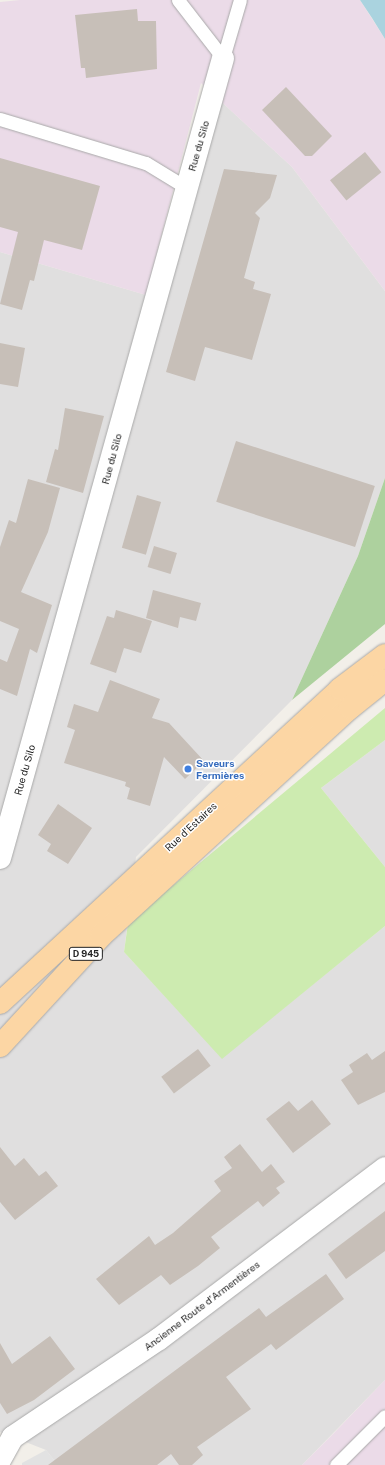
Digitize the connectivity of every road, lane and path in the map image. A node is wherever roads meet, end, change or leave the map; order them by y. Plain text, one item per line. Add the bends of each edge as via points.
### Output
1 (178, 0) edge
2 (240, 0) edge
3 (223, 58) junction
4 (0, 120) edge
5 (187, 188) junction
6 (385, 655) edge
7 (385, 680) edge
8 (0, 858) edge
9 (0, 1003) edge
10 (0, 1046) edge
11 (385, 1168) edge
12 (385, 1416) edge
13 (11, 1436) edge
14 (0, 1460) edge
15 (336, 1465) edge

1 - 3 lane
2 - 3 lane
3 - 5 street, Rue du Silo
4 - 5 lane via 146,163
5 - 8 street, Rue du Silo
6 - 9 main road, Rue d'Estaires / D 945 via 340,689
7 - 10 main road, D 945 via 350,708 101,936
11 - 13 street, Ancienne Route d'Armentières via 159,1340
12 - 15 lane
13 - 14 street, Ancienne Route d'Armentières

